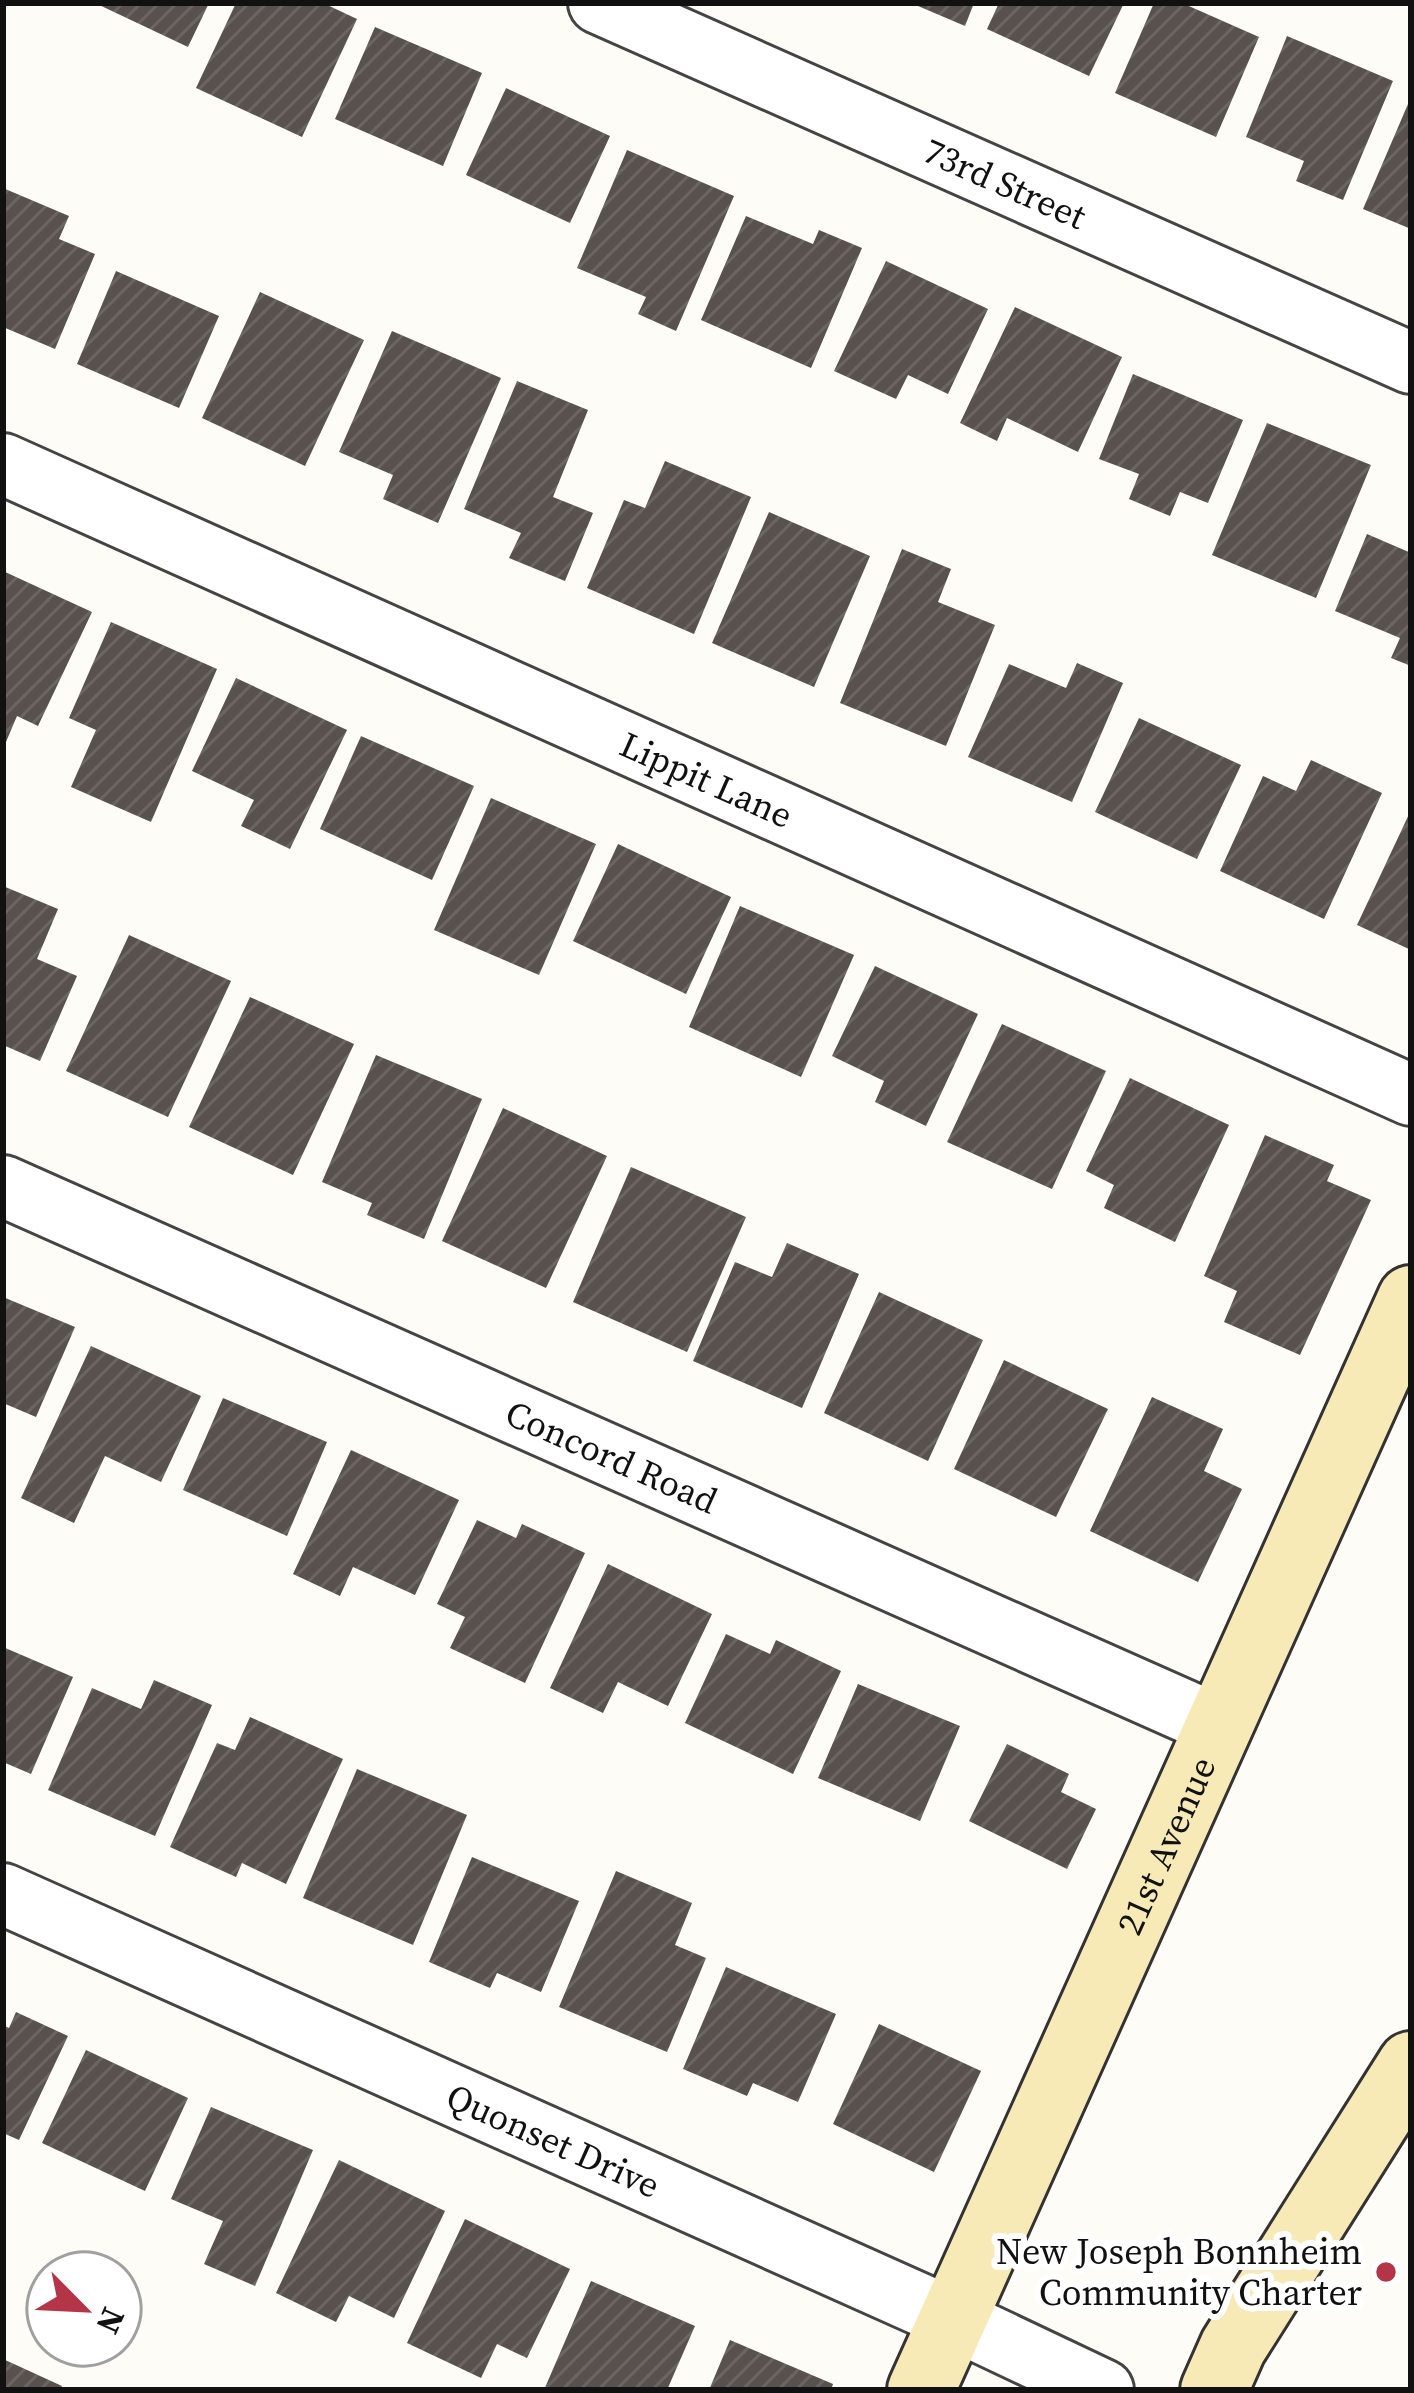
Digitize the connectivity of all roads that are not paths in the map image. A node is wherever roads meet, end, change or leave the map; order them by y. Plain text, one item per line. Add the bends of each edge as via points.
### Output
1 (599, 3) edge
2 (1411, 363) edge
3 (3, 464) edge
4 (1411, 1095) edge
5 (3, 1186) edge
6 (1411, 1299) edge
7 (1219, 1726) junction
8 (3, 1894) edge
9 (1411, 2065) edge
10 (953, 2319) junction
11 (921, 2390) edge
12 (1103, 2390) edge
13 (1214, 2390) edge

1 - 2 street, 73rd Street
3 - 4 street, Lippit Lane
5 - 7 street, Concord Road
6 - 7 street, 21st Avenue
7 - 10 street, 21st Avenue
8 - 10 street, Quonset Drive
9 - 13 street
10 - 11 street, 21st Avenue
10 - 12 street, Quonset Drive

